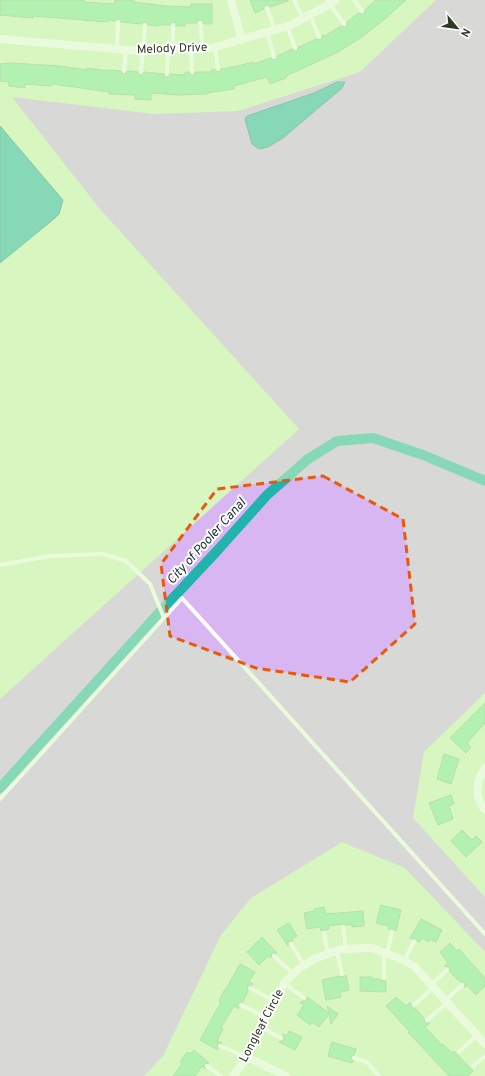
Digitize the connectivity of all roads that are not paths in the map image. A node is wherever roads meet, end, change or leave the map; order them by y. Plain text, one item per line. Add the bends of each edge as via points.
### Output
1 (231, 0) edge
2 (294, 0) edge
3 (354, 0) edge
4 (330, 1) edge
5 (267, 8) dead end
6 (362, 11) dead end
7 (310, 14) junction
8 (303, 19) junction
9 (118, 22) dead end
10 (200, 23) dead end
11 (344, 24) dead end
12 (145, 25) dead end
13 (173, 25) dead end
14 (287, 26) junction
15 (271, 31) junction
16 (319, 37) dead end
17 (0, 39) edge
18 (242, 40) junction
19 (215, 47) junction
20 (295, 48) dead end
21 (116, 49) junction
22 (191, 49) junction
23 (203, 49) junction
24 (126, 50) junction
25 (143, 50) junction
26 (171, 50) junction
27 (274, 57) dead end
28 (218, 70) dead end
29 (124, 71) dead end
30 (141, 72) dead end
31 (192, 72) dead end
32 (167, 74) dead end
33 (0, 565) edge
34 (164, 618) junction
35 (485, 768) edge
36 (0, 799) edge
37 (485, 810) edge
38 (343, 927) dead end
39 (392, 932) dead end
40 (324, 933) dead end
41 (485, 934) edge
42 (414, 942) dead end
43 (291, 944) dead end
44 (342, 950) junction
45 (385, 953) junction
46 (328, 954) junction
47 (274, 956) dead end
48 (404, 961) junction
49 (304, 965) junction
50 (448, 970) dead end
51 (293, 974) junction
52 (342, 974) dead end
53 (384, 978) dead end
54 (284, 983) junction
55 (462, 985) dead end
56 (432, 987) junction
57 (250, 988) dead end
58 (304, 998) dead end
59 (274, 1001) junction
60 (446, 1002) junction
61 (241, 1005) dead end
62 (414, 1005) dead end
63 (266, 1017) junction
64 (427, 1020) dead end
65 (260, 1027) junction
66 (477, 1035) junction
67 (281, 1038) dead end
68 (485, 1044) edge
69 (220, 1046) dead end
70 (460, 1052) dead end
71 (485, 1056) edge
72 (247, 1057) junction
73 (354, 1058) dead end
74 (207, 1066) dead end
75 (473, 1066) dead end
76 (273, 1073) edge
77 (222, 1076) edge
78 (234, 1076) edge
79 (286, 1076) edge
80 (379, 1076) edge

1 - 18 street
2 - 8 lane
3 - 6 lane
4 - 7 street, Melody Drive
4 - 11 lane
5 - 15 lane
7 - 8 street, Melody Drive
7 - 16 lane
8 - 14 street, Melody Drive
9 - 21 lane
10 - 23 lane
12 - 25 lane
13 - 26 lane
14 - 15 street, Melody Drive
14 - 20 lane
15 - 18 street, Melody Drive
15 - 27 lane
17 - 21 street, Melody Drive
18 - 19 street, Melody Drive
19 - 23 street, Melody Drive
19 - 28 lane
21 - 24 street, Melody Drive
22 - 23 street, Melody Drive
22 - 26 street, Melody Drive
22 - 31 lane
24 - 25 street, Melody Drive
24 - 29 lane
25 - 26 street, Melody Drive
25 - 30 lane
26 - 32 lane
33 - 34 lane via 50,556 103,554 126,561 150,584
34 - 36 lane
34 - 41 lane via 182,598
35 - 37 street via 479,778 478,797
38 - 44 lane
39 - 45 lane
40 - 46 lane
42 - 48 lane
43 - 49 lane
44 - 45 street, Longleaf Circle via 372,948
44 - 46 street, Longleaf Circle
44 - 52 lane
45 - 48 street, Longleaf Circle
45 - 53 lane
46 - 49 street, Longleaf Circle
47 - 51 lane
48 - 56 street, Longleaf Circle via 414,966
49 - 51 street, Longleaf Circle
50 - 56 lane
51 - 54 street, Longleaf Circle
54 - 58 lane
54 - 59 street, Longleaf Circle
55 - 60 lane
56 - 60 street, Longleaf Circle
56 - 62 lane
57 - 59 lane
59 - 63 street, Longleaf Circle
60 - 64 lane
60 - 66 street, Longleaf Circle
61 - 63 lane
63 - 65 street, Longleaf Circle
65 - 67 lane
65 - 72 street, Longleaf Circle
66 - 68 street, Longleaf Circle
66 - 70 lane
69 - 72 lane
71 - 75 lane
72 - 76 street
72 - 78 street, Longleaf Circle
73 - 80 lane via 368,1062
74 - 77 lane
76 - 79 street

